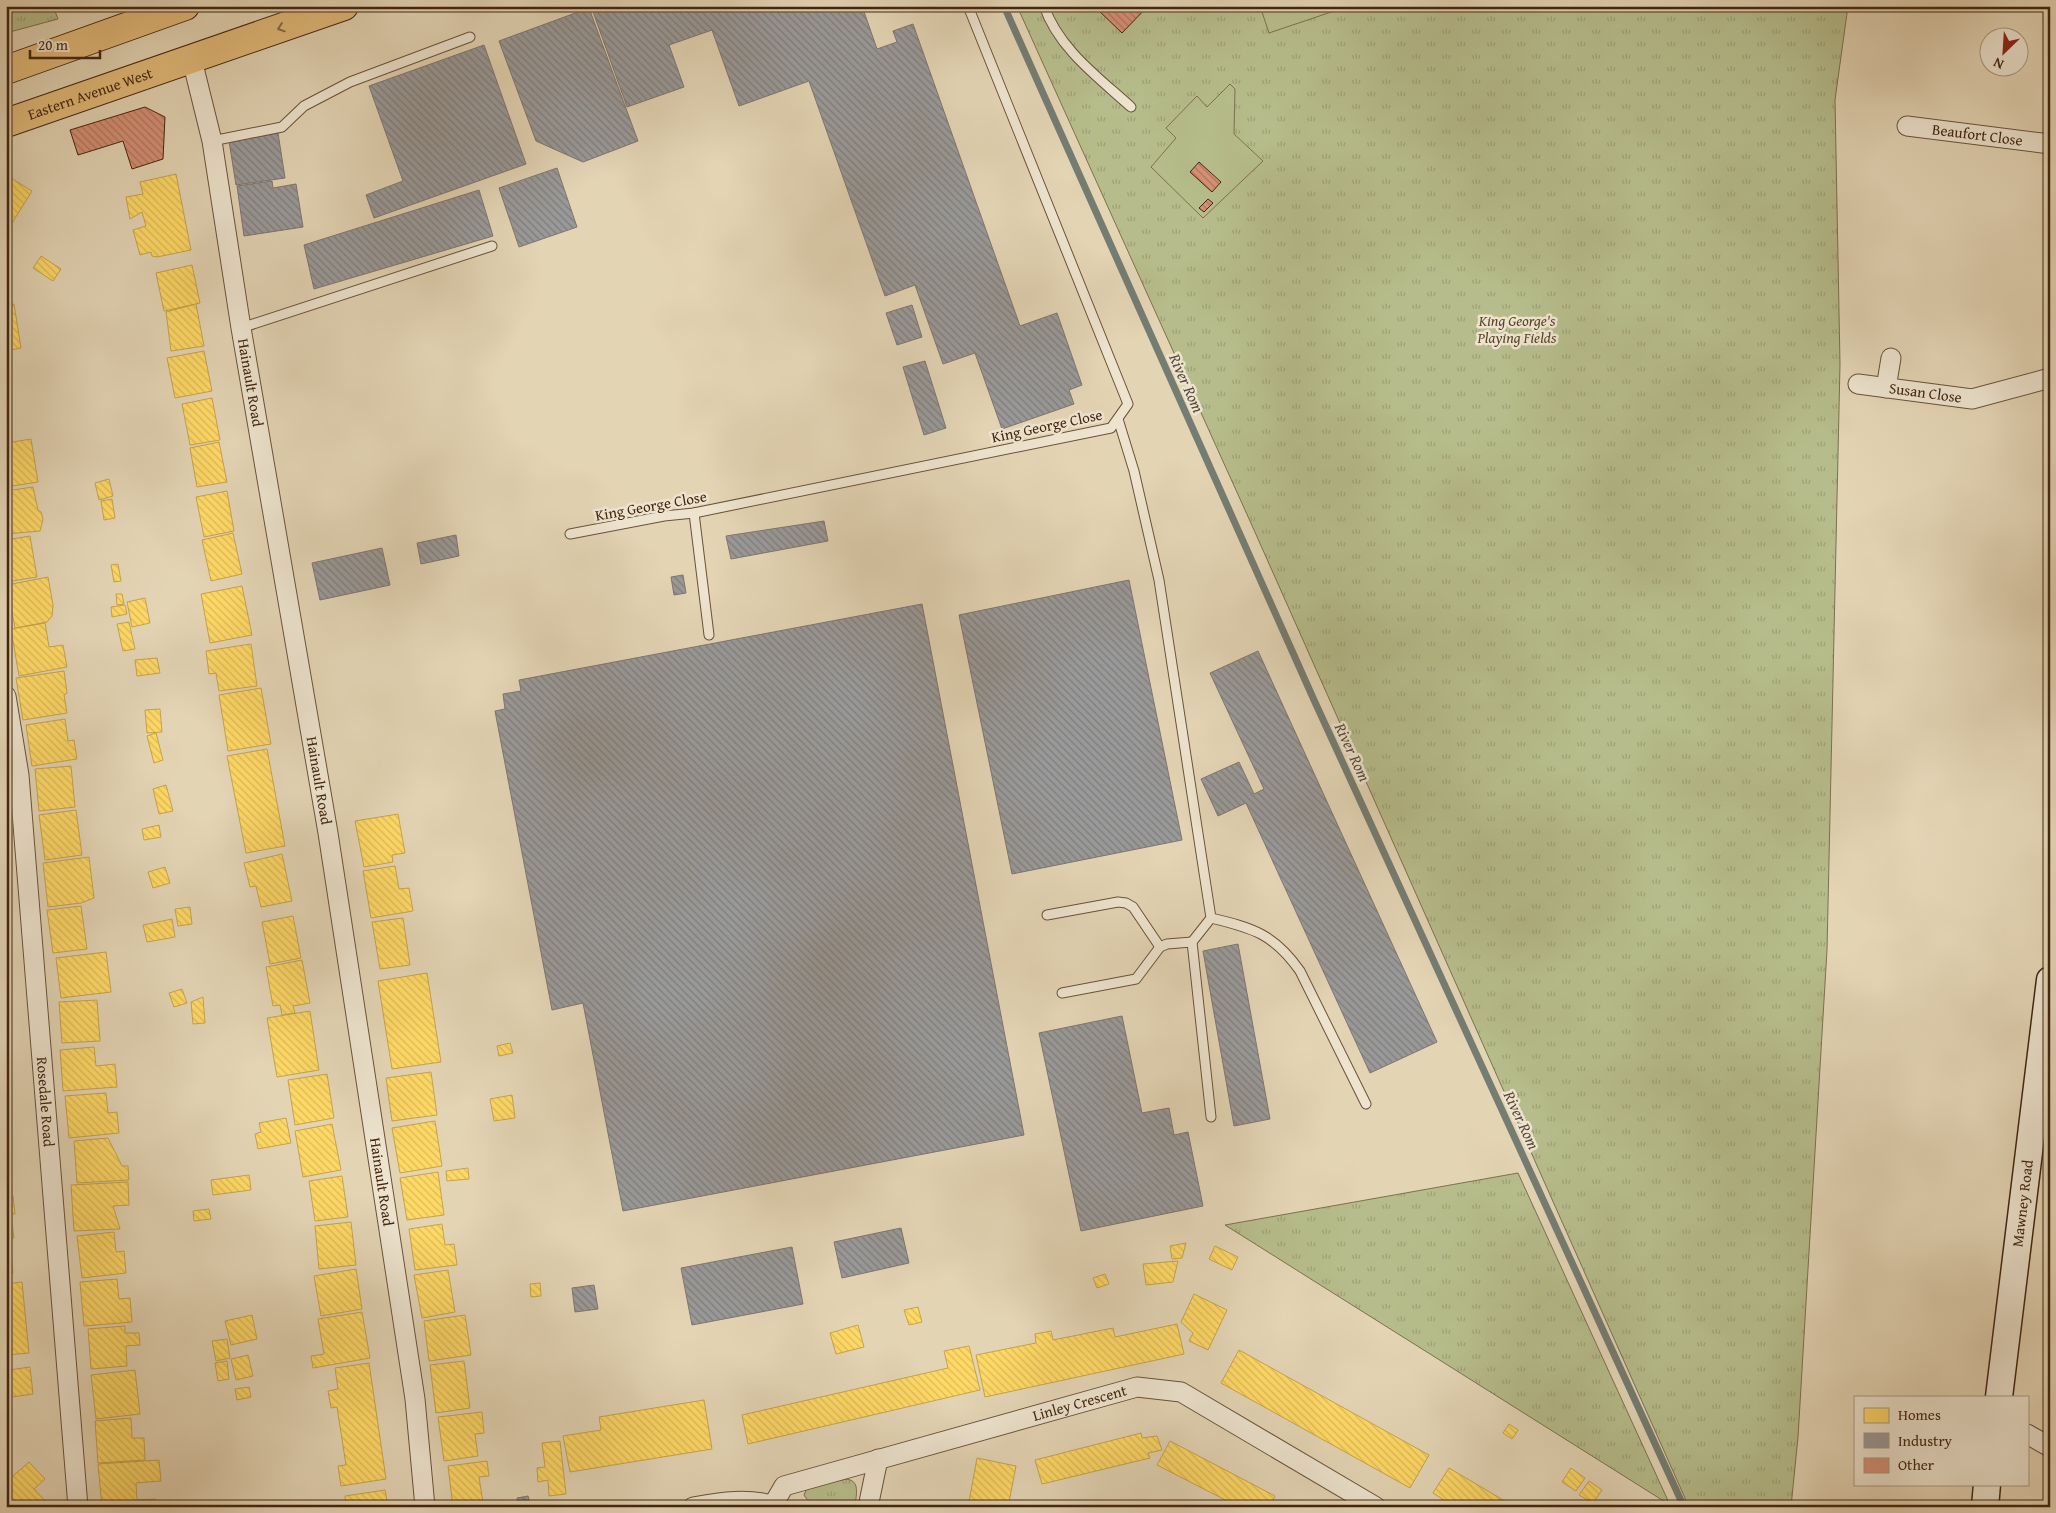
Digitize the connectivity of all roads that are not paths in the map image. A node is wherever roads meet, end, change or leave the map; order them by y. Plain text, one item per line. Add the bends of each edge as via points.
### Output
1 (344, 6) edge
2 (968, 6) edge
3 (1044, 6) edge
4 (183, 7) edge
5 (470, 37) dead end
6 (192, 60) junction
7 (6, 70) edge
8 (1131, 107) dead end
9 (6, 123) edge
10 (1907, 126) dead end
11 (212, 141) junction
12 (2050, 144) edge
13 (492, 246) dead end
14 (240, 328) junction
15 (1891, 358) dead end
16 (2050, 378) edge
17 (1858, 384) dead end
18 (1886, 388) junction
19 (1118, 419) junction
20 (694, 513) junction
21 (570, 534) dead end
22 (709, 635) dead end
23 (6, 696) edge
24 (1047, 915) dead end
25 (1211, 918) junction
26 (1192, 942) junction
27 (1160, 947) junction
28 (2050, 980) edge
29 (1062, 993) dead end
30 (1366, 1104) dead end
31 (1211, 1117) dead end
32 (1999, 1396) edge
33 (2028, 1435) edge
34 (2050, 1447) edge
35 (878, 1459) junction
36 (1987, 1486) edge
37 (776, 1506) edge
38 (78, 1507) edge
39 (425, 1507) edge
40 (693, 1507) edge
41 (868, 1507) edge
42 (1376, 1507) edge
43 (1984, 1507) edge

1 -> 6 highway, Eastern Avenue West
2 - 19 lane, King George Close via 1128,404
3 - 8 lane via 1047,17 1068,50
4 - 7 highway
5 - 11 lane via 350,82 304,106 282,127
6 - 9 highway, Eastern Avenue West
6 - 11 street, Hainault Road
10 - 12 street, Beaufort Close
11 - 14 street, Hainault Road
13 - 14 lane
14 - 39 street, Hainault Road via 328,833 414,1400
15 - 18 street
16 - 18 street, Susan Close via 1972,399
17 - 18 street, Susan Close
19 - 20 lane, King George Close via 1112,428
19 - 25 lane via 1134,470 1159,580
20 - 21 lane, King George Close
20 - 22 lane
23 - 38 street, Rosedale Road via 19,775
24 - 27 lane via 1126,903 1133,907
25 - 26 lane
25 - 30 lane via 1248,927 1288,954 1300,971
26 - 27 lane
26 - 31 lane
27 - 29 lane via 1136,979
28 - 32 street, Mawney Road
33 - 34 street
35 - 37 street, Linley Crescent via 784,1486
35 - 41 street
35 - 42 street, Linley Crescent via 1137,1387 1181,1392
36 - 43 street
37 - 40 street via 722,1501

